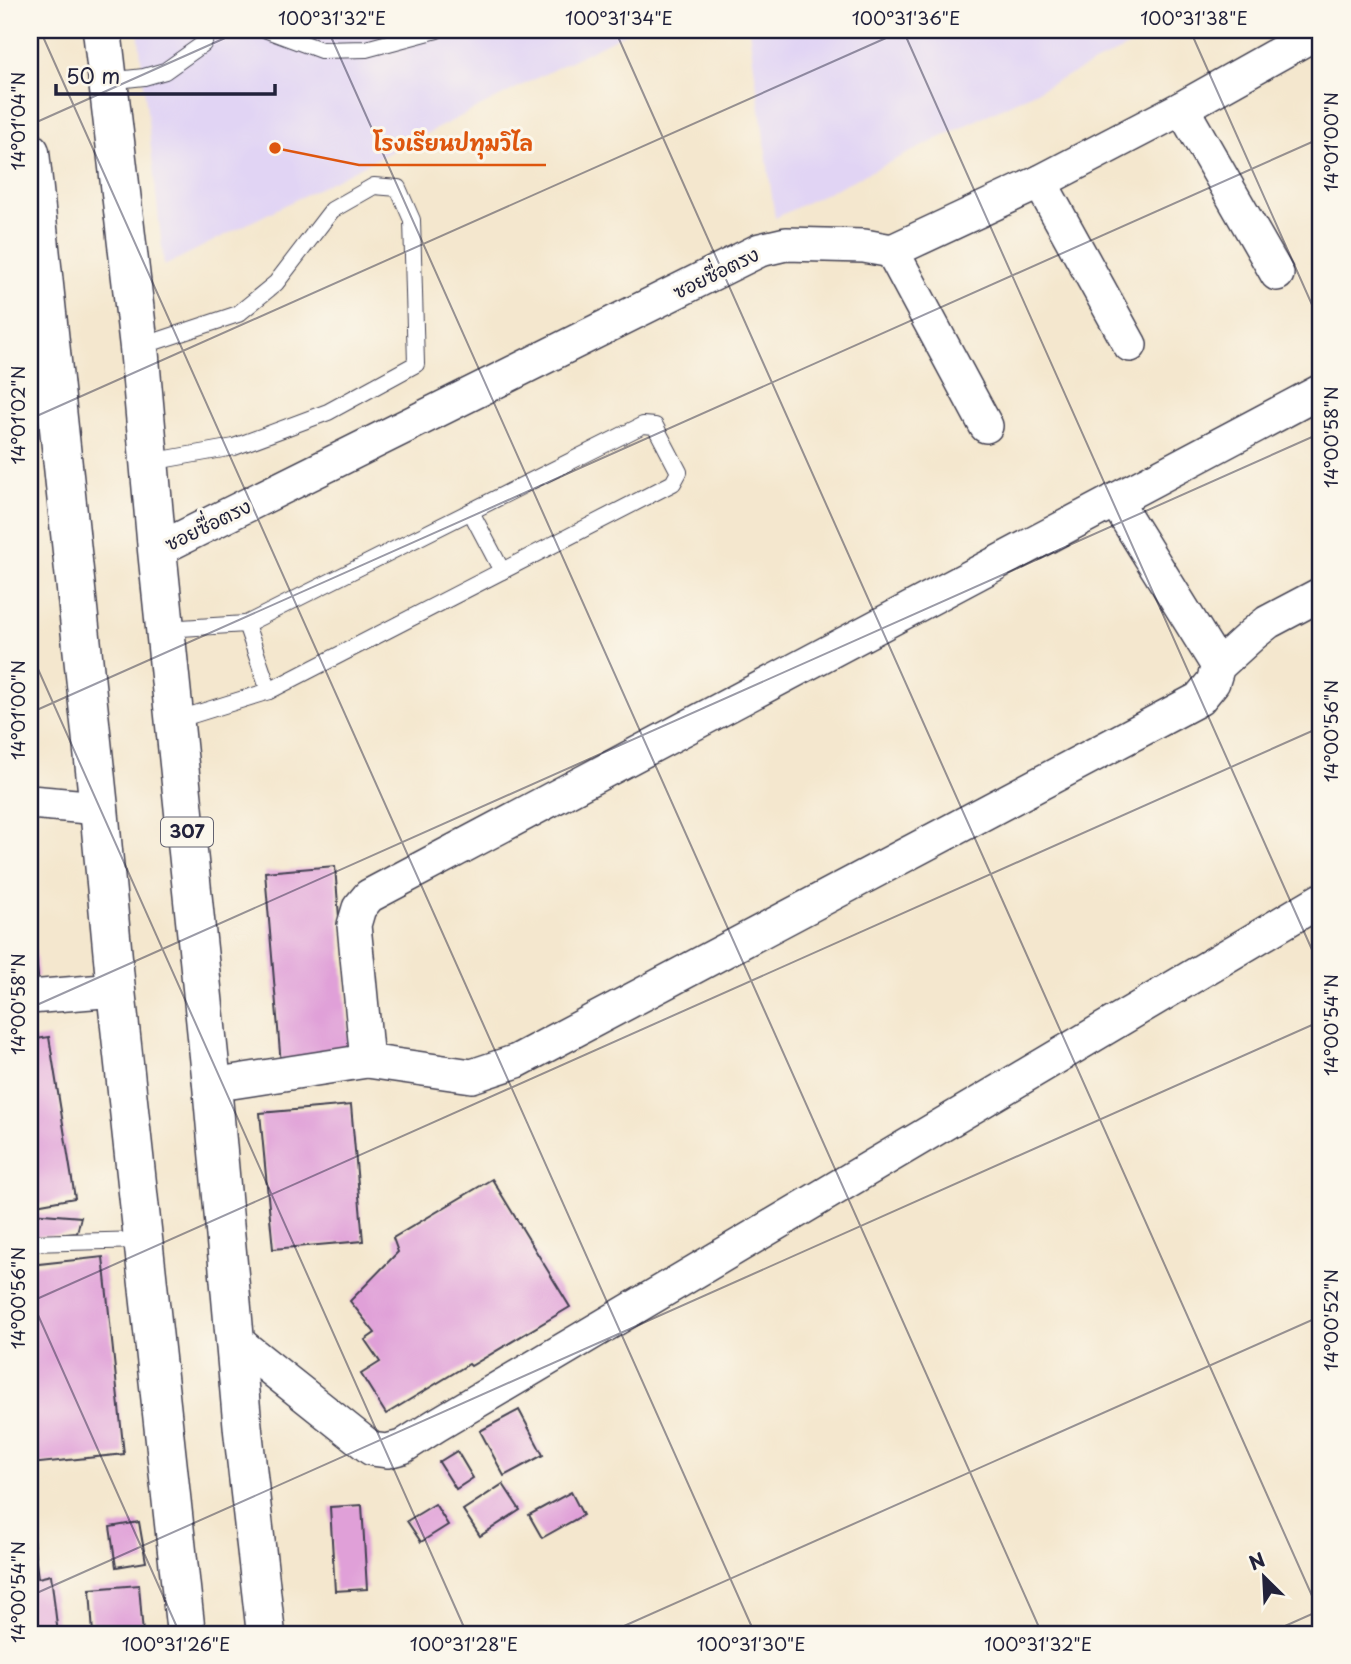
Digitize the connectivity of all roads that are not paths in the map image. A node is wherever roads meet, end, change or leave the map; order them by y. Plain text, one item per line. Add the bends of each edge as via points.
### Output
1 (102, 30) edge
2 (209, 30) edge
3 (267, 30) edge
4 (437, 30) edge
5 (1321, 30) edge
6 (107, 80) junction
7 (1182, 107) junction
8 (30, 152) edge
9 (1040, 182) junction
10 (32, 197) edge
11 (892, 251) junction
12 (1277, 274) dead end
13 (1130, 345) dead end
14 (139, 347) junction
15 (1321, 391) edge
16 (986, 426) dead end
17 (150, 462) junction
18 (1115, 500) junction
19 (471, 512) junction
20 (158, 550) junction
21 (502, 571) junction
22 (1321, 594) edge
23 (246, 624) junction
24 (166, 629) junction
25 (1218, 666) junction
26 (269, 691) junction
27 (175, 720) junction
28 (30, 802) edge
29 (99, 808) junction
30 (1321, 900) edge
31 (116, 990) junction
32 (30, 997) edge
33 (367, 1061) junction
34 (212, 1085) junction
35 (143, 1240) junction
36 (30, 1243) edge
37 (235, 1340) junction
38 (186, 1634) edge
39 (265, 1634) edge

1 - 6 main road, 307
2 - 6 lane via 203,44 165,71
3 - 4 lane via 321,50 366,49
5 - 7 street
6 - 14 main road, 307
7 - 9 street
7 - 12 street
8 - 10 main road
9 - 11 street
9 - 13 street
10 - 29 main road
11 - 16 street
11 - 20 street, ซอยซื่อตรง via 786,244 760,250
14 - 17 main road, 307
14 - 17 lane via 238,314 276,283 332,210 374,186 398,188 412,220 416,364 328,412 234,447
15 - 18 street
17 - 20 main road, 307
18 - 25 street
18 - 33 street via 369,896 354,925
19 - 21 lane
19 - 21 lane via 643,425 655,426 679,472 673,483
19 - 23 lane
20 - 24 main road, 307
21 - 26 lane
22 - 25 street via 1268,622
23 - 24 lane
23 - 26 lane
24 - 27 main road, 307
25 - 33 street via 1213,682 1199,699 517,1061 472,1076
26 - 27 lane
27 - 34 main road, 307
28 - 29 street
29 - 31 main road
30 - 37 street via 402,1447 372,1450
31 - 32 street
31 - 35 main road
33 - 34 street
34 - 37 main road, 307
35 - 36 lane
35 - 38 main road
37 - 39 main road, 307

